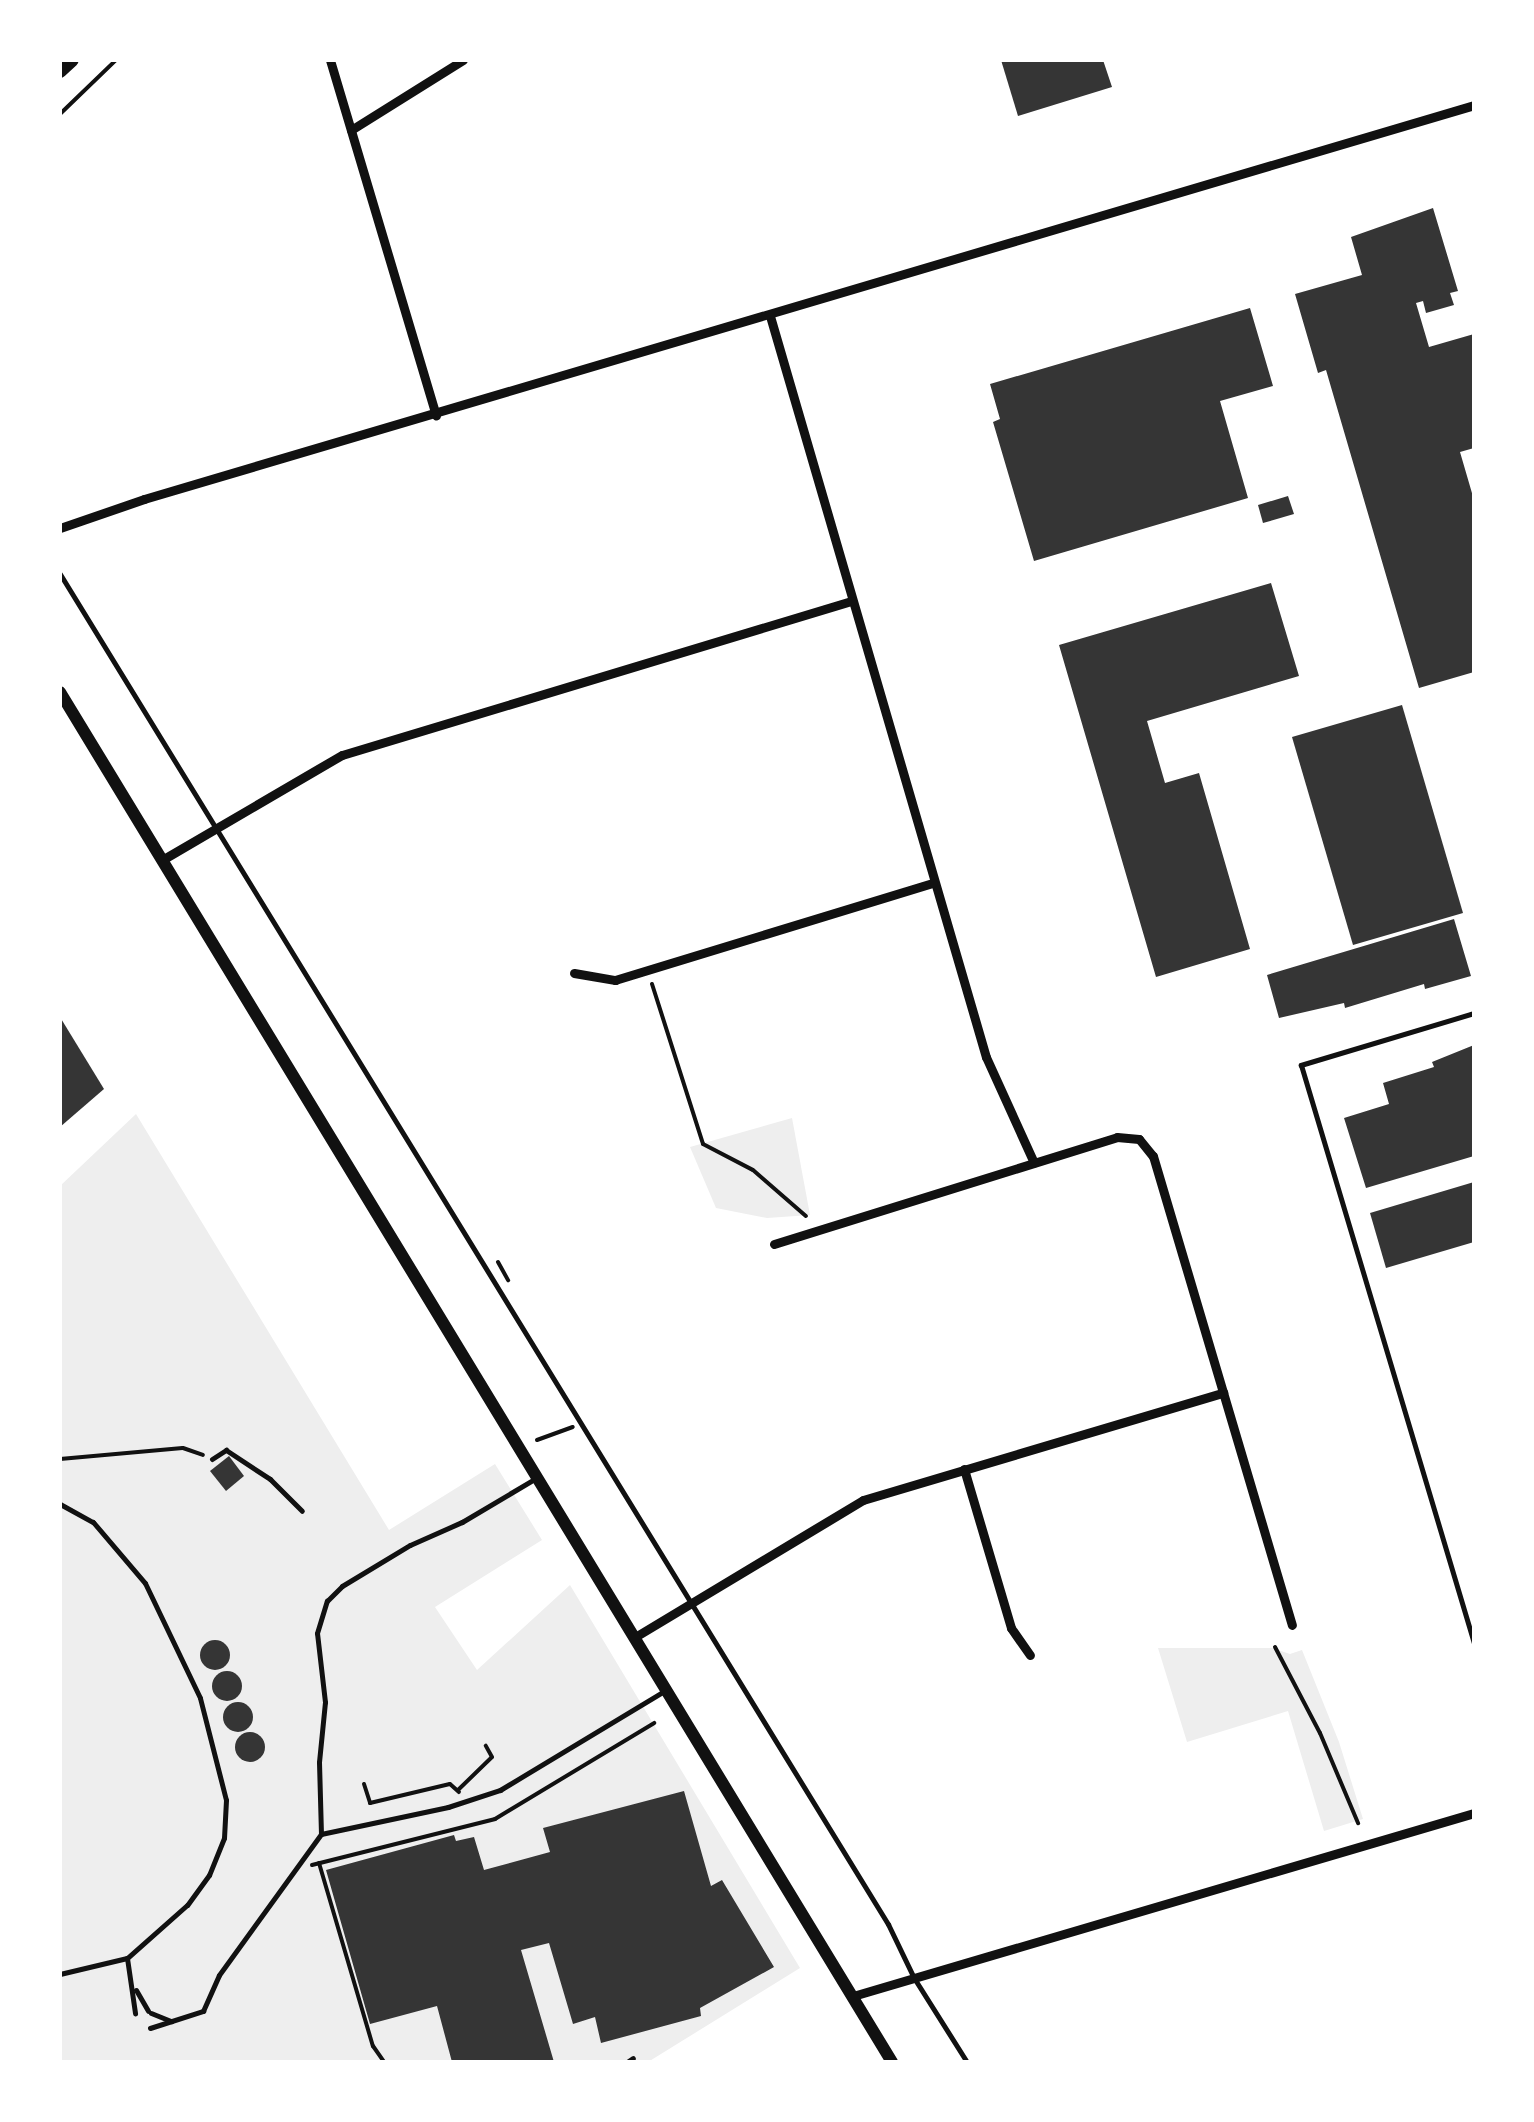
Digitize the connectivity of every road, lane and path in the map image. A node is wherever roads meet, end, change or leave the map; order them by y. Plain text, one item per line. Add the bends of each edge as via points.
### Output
1 (72, 60) edge
2 (116, 60) edge
3 (330, 60) edge
4 (463, 60) edge
5 (60, 71) edge
6 (1474, 105) edge
7 (60, 114) edge
8 (351, 130) junction
9 (770, 316) junction
10 (436, 416) junction
11 (60, 528) edge
12 (60, 574) edge
13 (851, 601) junction
14 (60, 692) edge
15 (217, 829) junction
16 (162, 860) junction
17 (933, 883) junction
18 (647, 970) junction
19 (574, 973) dead end
20 (1474, 1013) edge
21 (1034, 1162) junction
22 (806, 1216) dead end
23 (774, 1244) dead end
24 (1223, 1392) junction
25 (579, 1423) junction
26 (538, 1440) dead end
27 (212, 1458) joint
28 (60, 1459) edge
29 (964, 1469) junction
30 (538, 1477) junction
31 (60, 1504) edge
32 (302, 1511) dead end
33 (690, 1603) junction
34 (1292, 1625) dead end
35 (635, 1638) junction
36 (1474, 1643) edge
37 (1275, 1647) dead end
38 (1030, 1655) dead end
39 (667, 1689) junction
40 (486, 1746) dead end
41 (364, 1784) dead end
42 (458, 1790) junction
43 (462, 1803) junction
44 (1474, 1812) edge
45 (1358, 1824) dead end
46 (468, 1826) dead end
47 (321, 1834) junction
48 (318, 1863) dead end
49 (127, 1958) junction
50 (60, 1974) edge
51 (914, 1978) junction
52 (134, 1988) junction
53 (854, 1996) junction
54 (135, 2013) dead end
55 (174, 2022) junction
56 (150, 2028) dead end
57 (384, 2062) edge
58 (892, 2062) edge
59 (967, 2062) edge

1 - 5 main road
2 - 7 path
3 - 8 street
4 - 8 street
6 - 9 street
8 - 10 street
9 - 10 street
9 - 13 street
10 - 11 street
12 - 15 lane
13 - 15 street via 342,755
13 - 17 street
14 - 16 main road
15 - 16 street
15 - 25 lane
16 - 30 main road
17 - 18 street
17 - 21 street via 986,1057
18 - 19 street via 616,980
18 - 22 path via 702,1144 754,1170
20 - 36 lane via 1301,1065
21 - 23 street
21 - 24 street via 1117,1137 1148,1147
24 - 29 street
24 - 34 street
25 - 26 path
25 - 33 lane
27 - 28 path via 184,1448
27 - 32 lane via 226,1450
29 - 33 street via 854,1503
29 - 38 street via 1011,1628
30 - 35 main road
30 - 47 lane via 410,1545 327,1601 317,1633 325,1702
31 - 49 lane via 93,1522 144,1583 200,1698 226,1800 224,1838 209,1875 187,1905
33 - 35 street
33 - 51 lane via 888,1924
35 - 39 main road
37 - 45 path
39 - 43 lane via 524,1780
39 - 53 main road
40 - 42 path via 492,1756
41 - 42 path via 370,1803 450,1784
42 - 43 path
43 - 46 path
43 - 47 lane
44 - 51 street
47 - 55 lane via 219,1975 202,2011
48 - 57 path via 372,2046
49 - 50 lane
49 - 52 lane
51 - 53 street
51 - 59 lane
52 - 54 lane
52 - 55 lane via 149,2012
53 - 58 main road
55 - 56 lane

